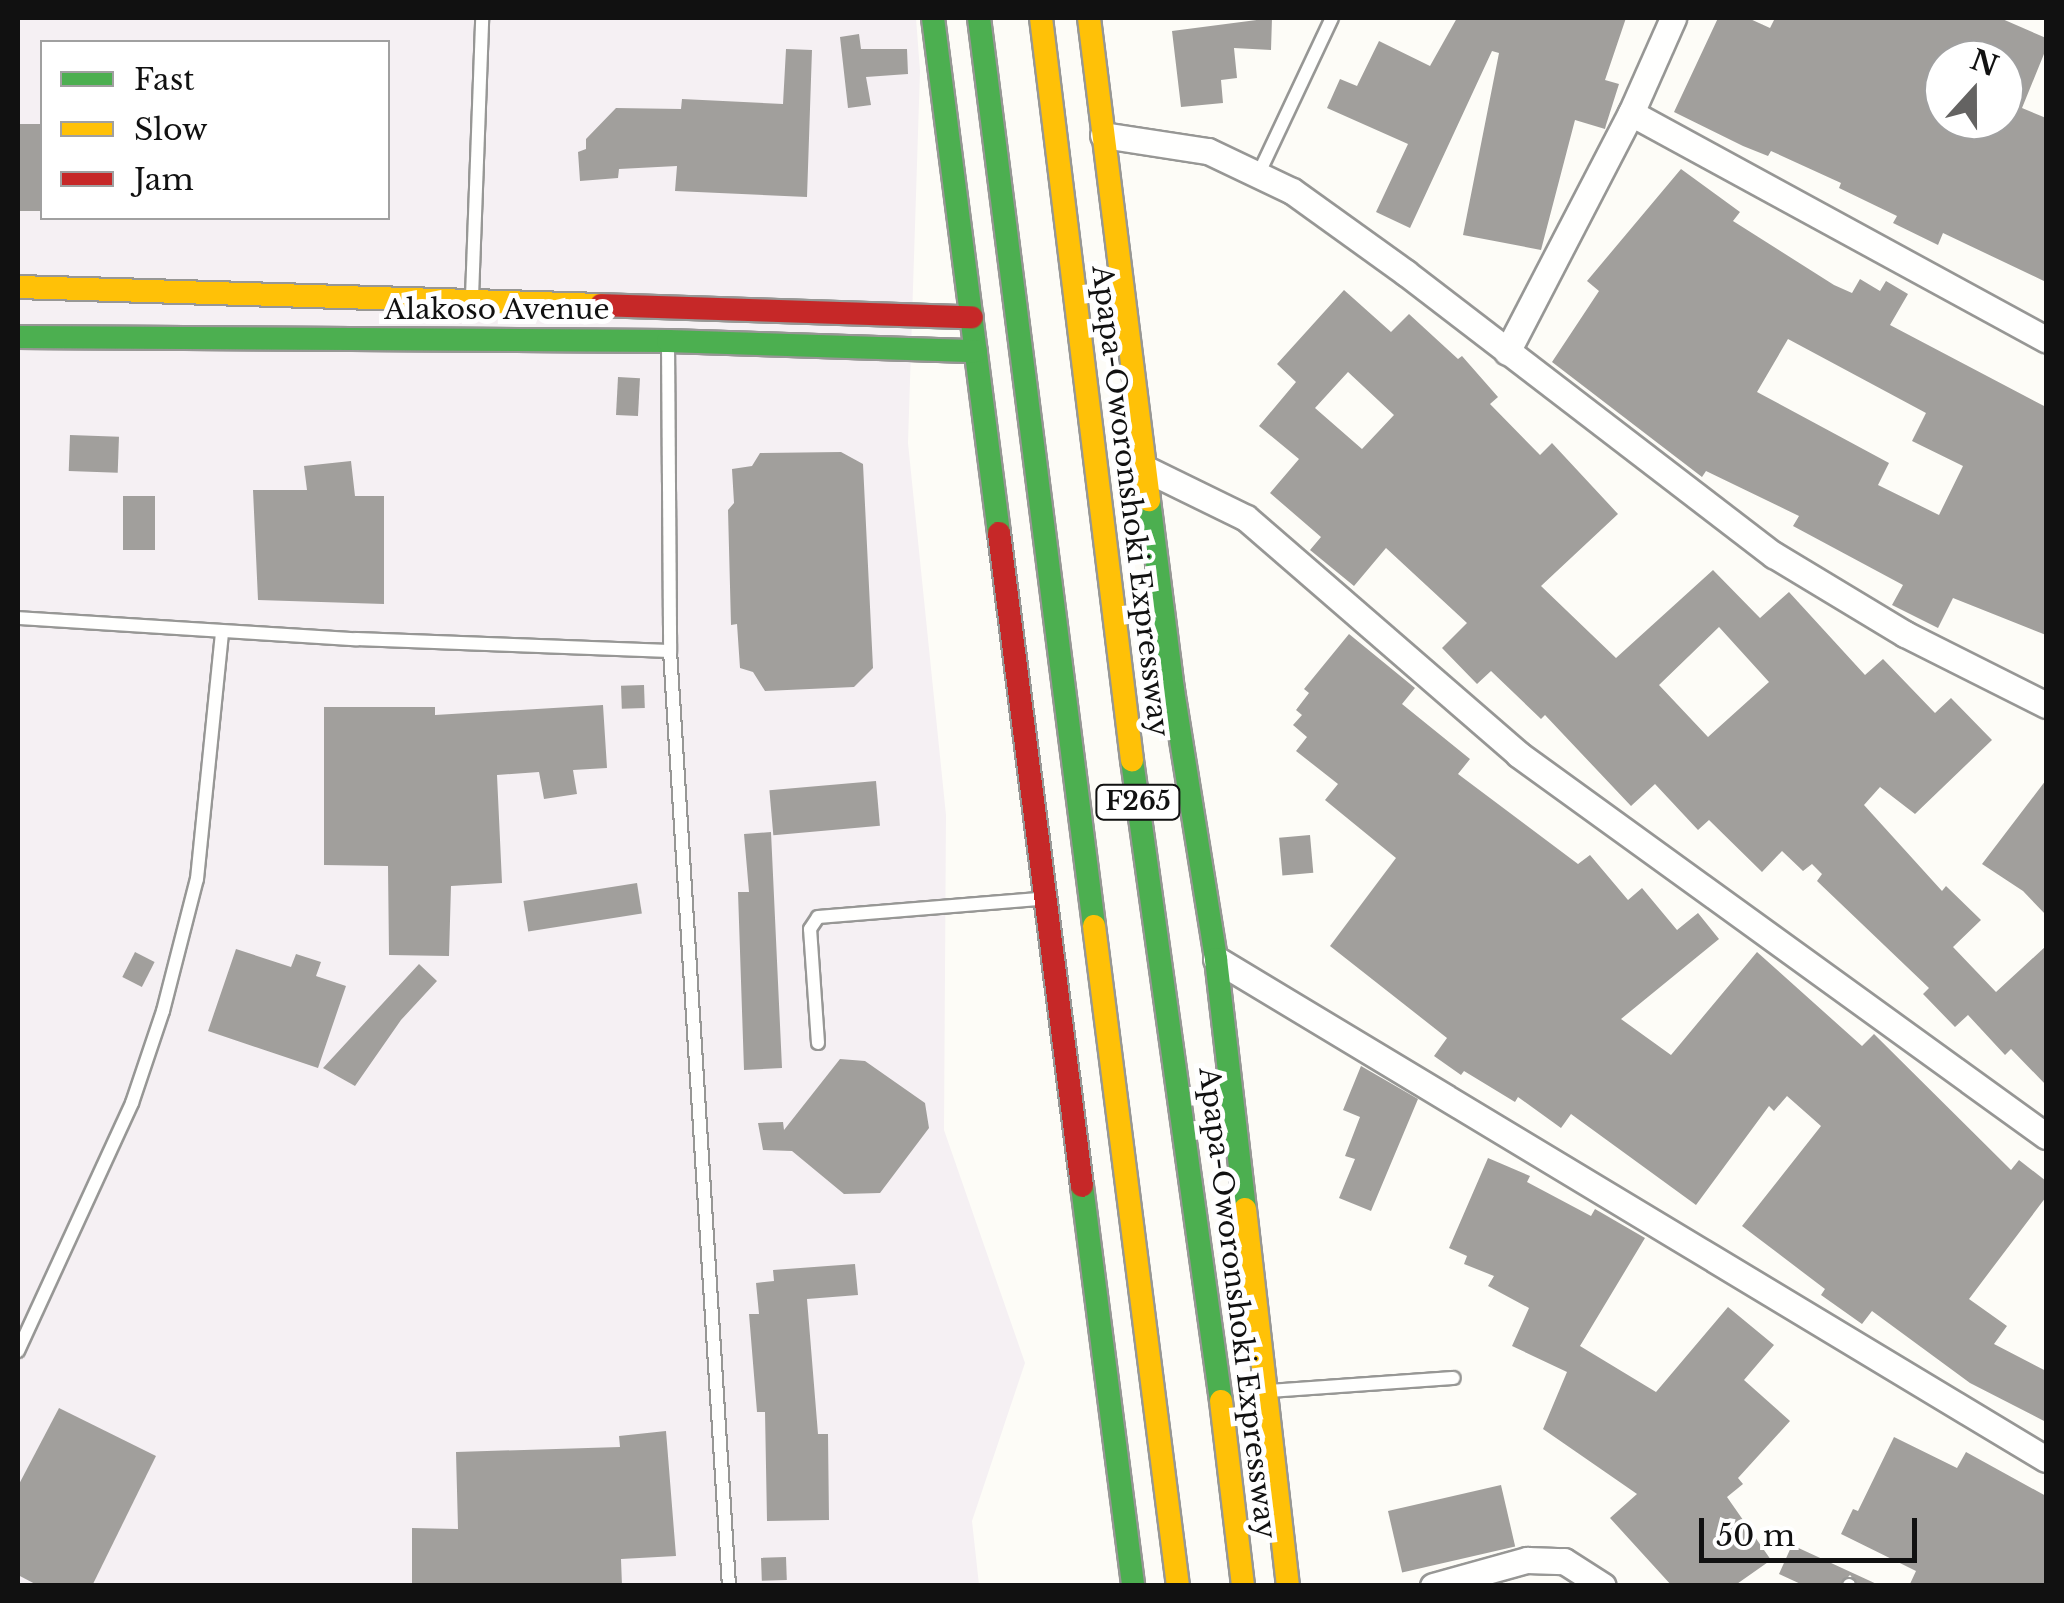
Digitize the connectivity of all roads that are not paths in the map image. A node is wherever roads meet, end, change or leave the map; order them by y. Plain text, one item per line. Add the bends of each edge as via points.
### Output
1 (482, 18) edge
2 (933, 18) edge
3 (979, 18) edge
4 (1041, 18) edge
5 (1089, 18) edge
6 (1332, 18) edge
7 (1673, 18) edge
8 (1631, 113) junction
9 (1103, 135) junction
10 (1259, 173) junction
11 (18, 286) edge
12 (472, 298) junction
13 (972, 316) junction
14 (18, 337) edge
15 (2046, 339) edge
16 (668, 340) junction
17 (976, 351) junction
18 (1507, 352) junction
19 (1146, 470) junction
20 (18, 618) edge
21 (222, 632) junction
22 (670, 651) junction
23 (2046, 705) edge
24 (1045, 898) junction
25 (1216, 959) junction
26 (818, 1044) dead end
27 (2046, 1136) edge
28 (18, 1351) edge
29 (1454, 1378) dead end
30 (1266, 1391) junction
31 (2046, 1459) edge
32 (730, 1586) edge
33 (1133, 1586) edge
34 (1178, 1586) edge
35 (1243, 1586) edge
36 (1288, 1586) edge
37 (1434, 1586) edge
38 (1603, 1586) edge

1 - 12 lane
2 - 13 main road
3 - 34 main road, F265
4 - 35 main road, Apapa-Oworonshoki Expressway / F265 via 1116,648
5 - 9 main road, Apapa-Oworonshoki Expressway
6 - 10 lane
7 - 8 street
8 - 15 street
8 - 18 street
9 - 10 street via 1174,142
9 - 19 main road, Apapa-Oworonshoki Expressway
10 - 18 street
11 - 12 main road, Alakoso Avenue
12 - 13 main road, Alakoso Avenue
13 - 17 main road
14 - 16 main road, Alakoso Avenue
16 - 17 main road, Alakoso Avenue
16 - 22 lane
17 - 24 main road
18 - 23 street via 1774,555 1905,634
19 - 25 main road, Apapa-Oworonshoki Expressway
19 - 27 street via 1246,518 1518,754
20 - 21 lane
21 - 22 lane
21 - 28 lane via 197,879 163,1011 132,1103
22 - 32 lane
24 - 26 lane via 818,918 810,929
24 - 33 main road
25 - 30 main road, Apapa-Oworonshoki Expressway
25 - 31 street
29 - 30 lane
30 - 36 main road, Apapa-Oworonshoki Expressway
37 - 38 street via 1528,1560 1564,1561

